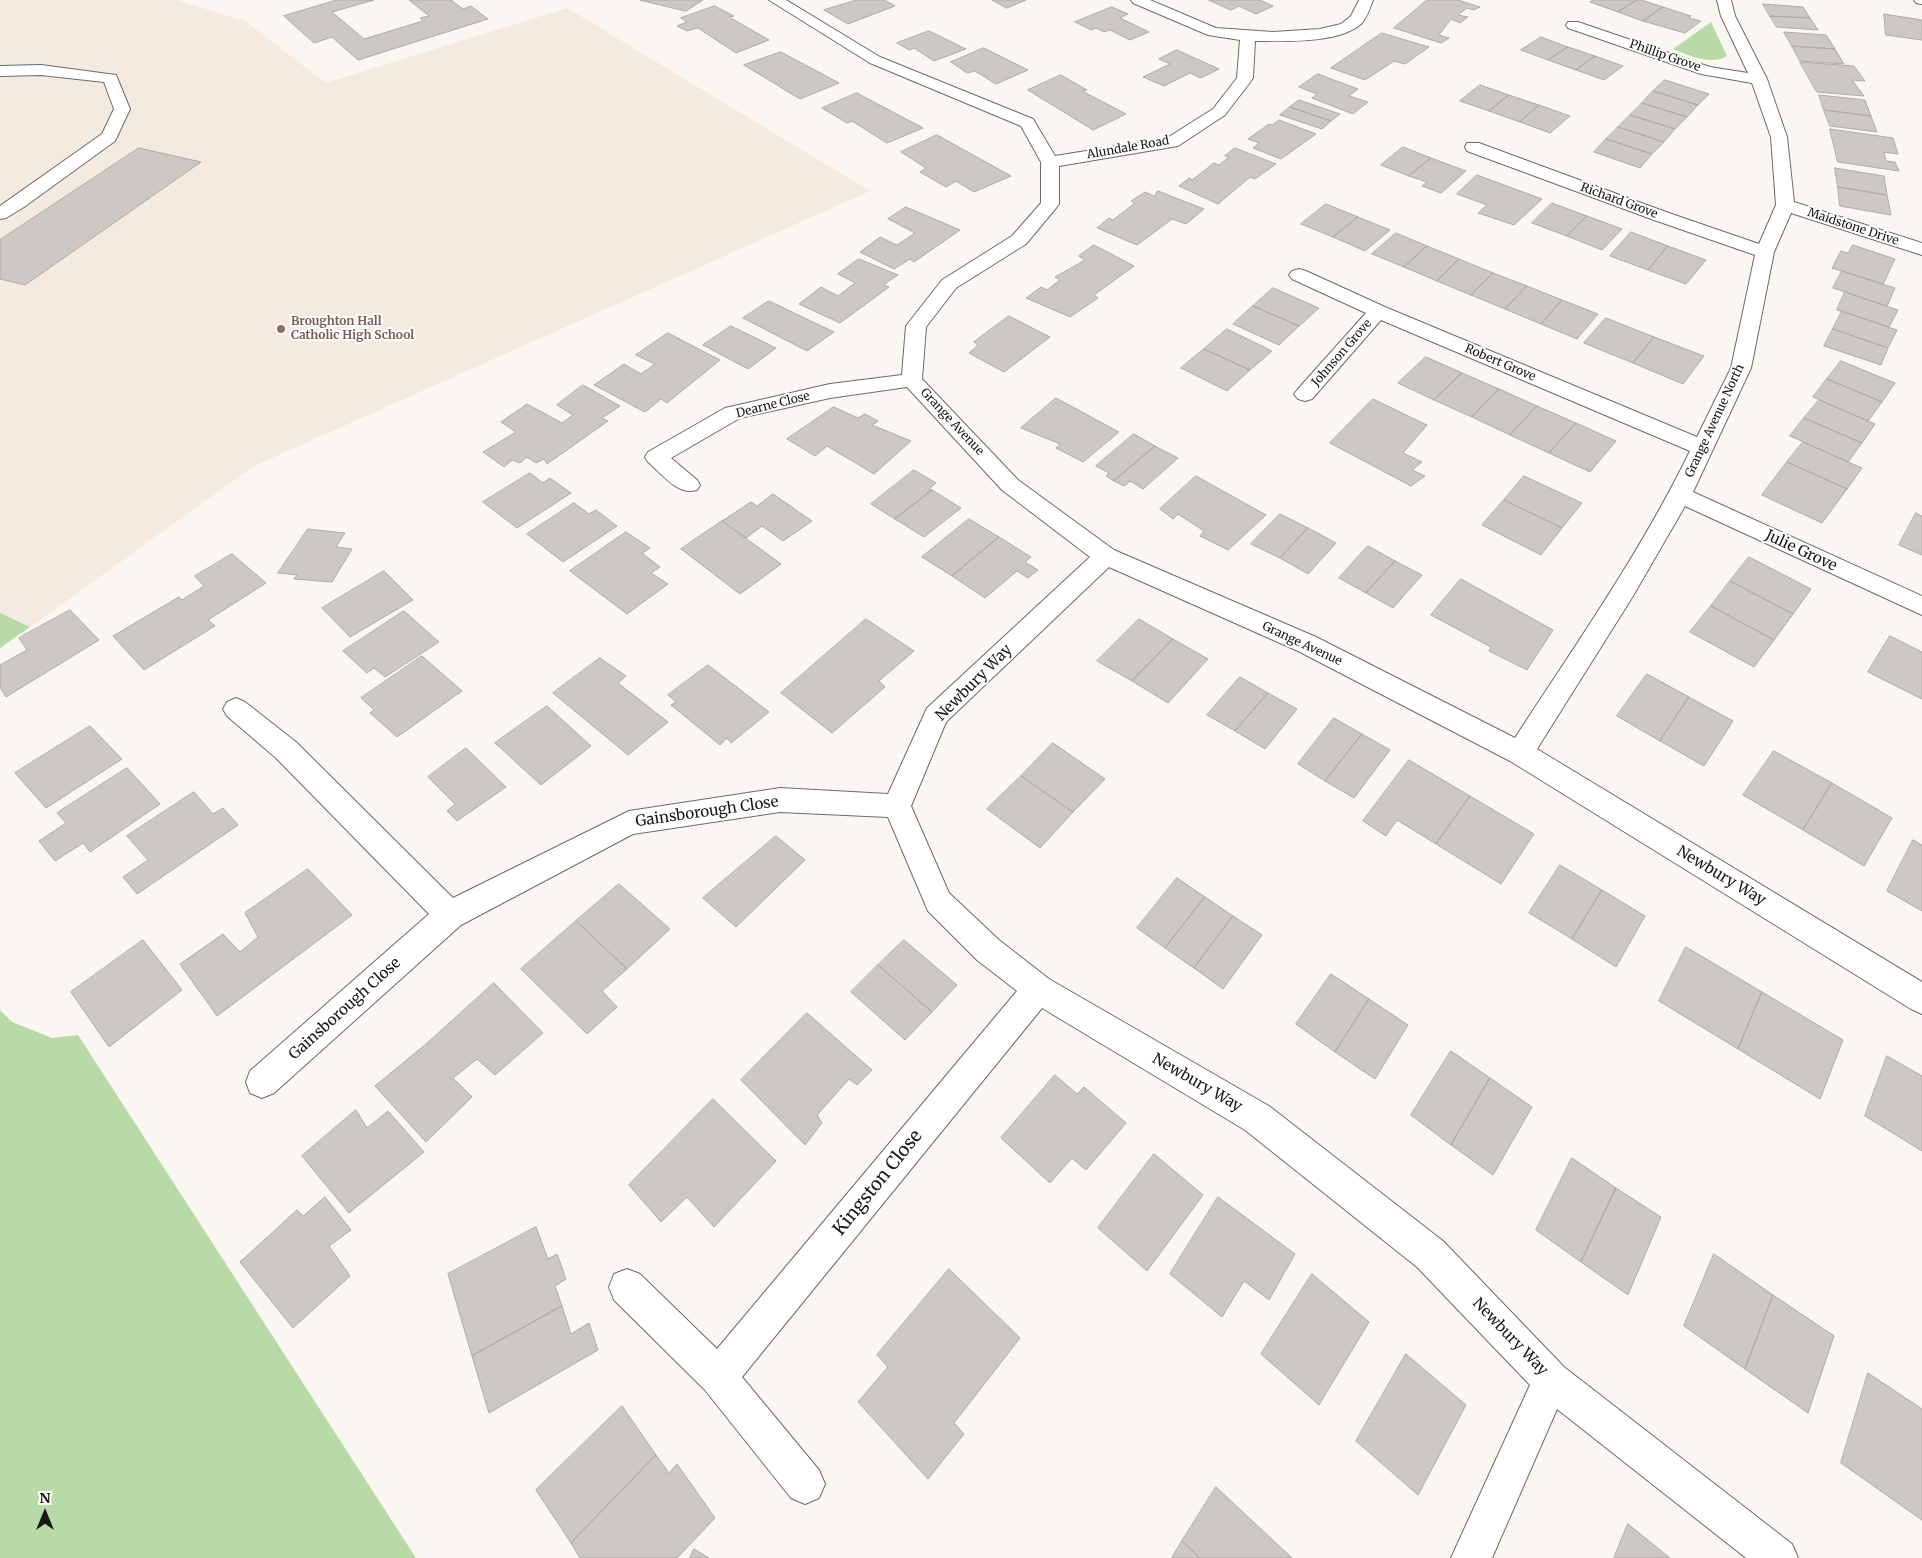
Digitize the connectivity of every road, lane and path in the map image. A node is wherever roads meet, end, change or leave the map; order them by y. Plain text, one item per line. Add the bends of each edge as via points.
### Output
1 (1138, 0) edge
2 (1366, 0) edge
3 (1724, 0) edge
4 (781, 1) edge
5 (1573, 25) dead end
6 (1248, 36) junction
7 (0, 71) edge
8 (1759, 79) junction
9 (1473, 147) dead end
10 (1050, 162) junction
11 (1785, 205) junction
12 (0, 214) edge
13 (1922, 249) edge
14 (1765, 252) junction
15 (1299, 276) dead end
16 (1378, 311) junction
17 (912, 380) junction
18 (1305, 394) dead end
19 (1702, 448) junction
20 (689, 485) dead end
21 (1680, 495) junction
22 (1106, 556) junction
23 (1922, 606) edge
24 (236, 709) dead end
25 (1520, 753) junction
26 (896, 806) junction
27 (450, 915) junction
28 (1038, 989) junction
29 (1922, 998) edge
30 (262, 1082) dead end
31 (627, 1287) dead end
32 (718, 1377) junction
33 (1551, 1380) junction
34 (805, 1484) dead end
35 (1471, 1558) edge
36 (1778, 1558) edge

1 - 6 street via 1213,32
2 - 6 street via 1356,21 1337,30 1296,36
3 - 8 street, Grange Avenue North via 1728,16
4 - 10 street via 875,60 1027,123
5 - 8 street, Phillip Grove via 1707,70
6 - 10 street, Alundale Road via 1245,78 1219,112 1172,142
7 - 12 street via 41,70 110,78 122,109 109,137
8 - 11 street, Grange Avenue North via 1779,137
9 - 14 street, Richard Grove
10 - 17 street, Grange Avenue via 1050,204 1019,240 949,284 916,326
11 - 13 street, Maidstone Drive
11 - 14 street, Grange Avenue North
14 - 19 street, Grange Avenue North via 1741,368
15 - 16 street, Robert Grove
16 - 18 street, Johnson Grove
16 - 19 street, Robert Grove
17 - 20 street, Dearne Close via 830,391 733,414 656,457
17 - 22 street, Grange Avenue via 1010,485
19 - 21 street, Grange Avenue North
21 - 23 street, Julie Grove
21 - 25 street, Grange Avenue North
22 - 25 street, Grange Avenue via 1307,644
22 - 26 street, Newbury Way via 936,716
24 - 27 street via 286,750
25 - 29 street, Newbury Way
26 - 27 street, Gainsborough Close via 780,800 629,823
26 - 28 street, Newbury Way via 938,902 988,950
27 - 30 street, Gainsborough Close
28 - 32 street, Kingston Close
28 - 33 street, Newbury Way via 1258,1118 1430,1254
31 - 32 street
32 - 34 street
33 - 35 street
33 - 36 street, Newbury Way

